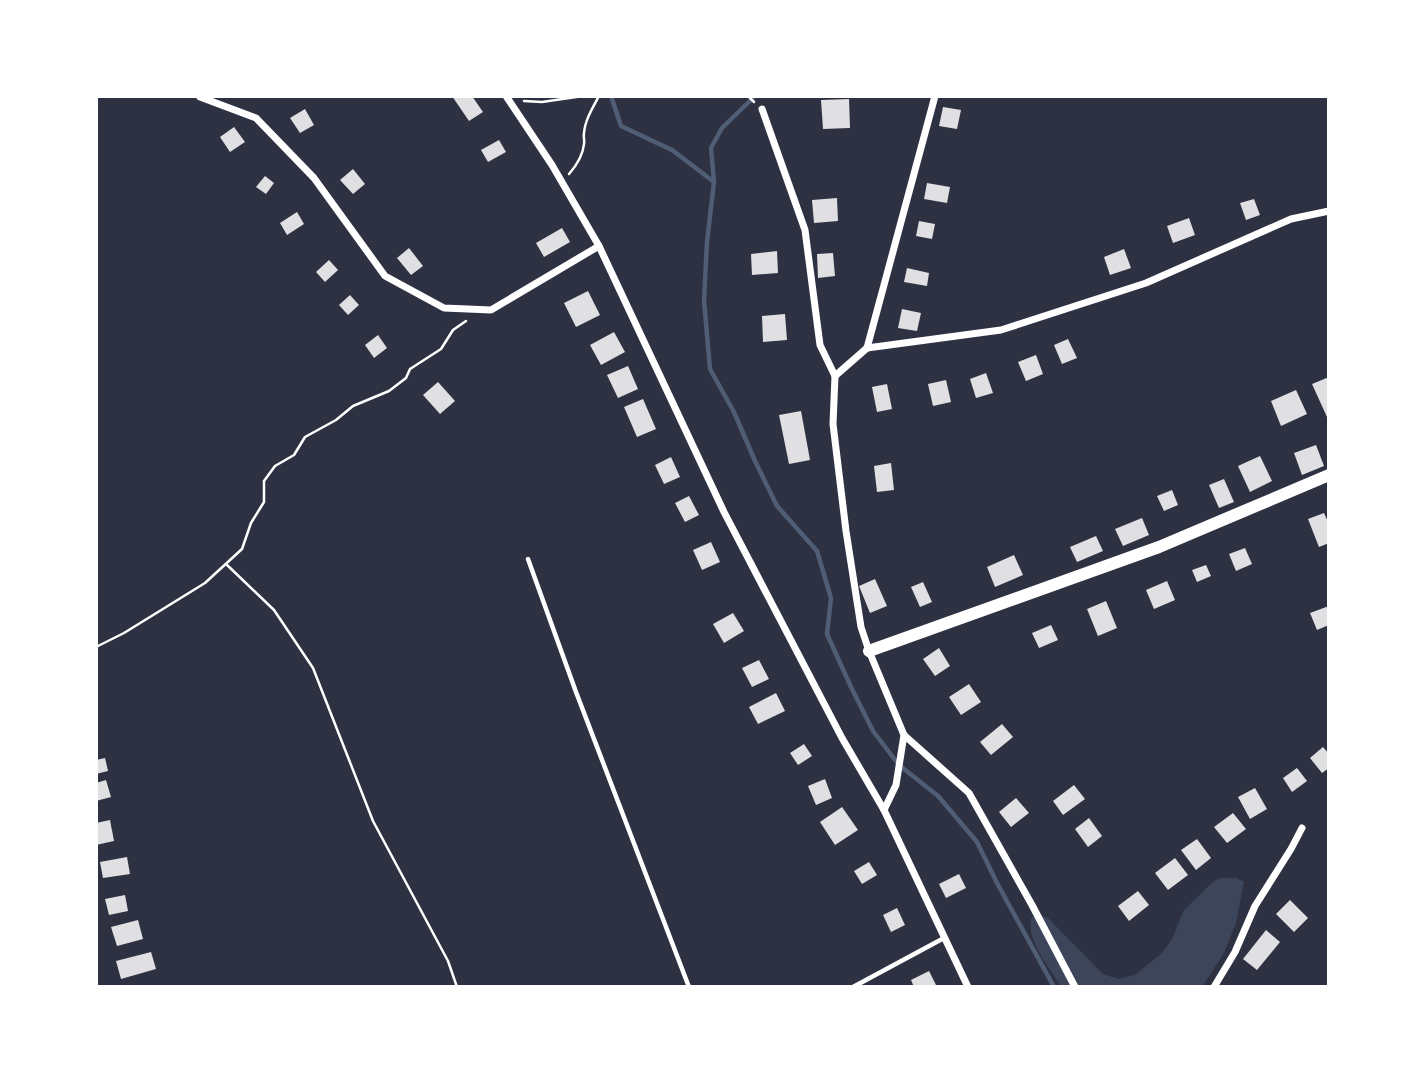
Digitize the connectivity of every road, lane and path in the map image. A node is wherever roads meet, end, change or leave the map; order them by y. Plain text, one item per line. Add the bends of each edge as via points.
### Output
1 (583, 96) edge
2 (599, 96) edge
3 (935, 96) edge
4 (201, 97) edge
5 (507, 97) edge
6 (762, 109) dead end
7 (563, 182) junction
8 (1329, 211) edge
9 (599, 246) junction
10 (478, 310) junction
11 (867, 348) junction
12 (835, 376) junction
13 (1329, 475) edge
14 (528, 559) dead end
15 (226, 564) junction
16 (96, 647) edge
17 (869, 651) junction
18 (904, 734) junction
19 (884, 810) junction
20 (1303, 828) dead end
21 (945, 938) junction
22 (457, 987) edge
23 (689, 987) edge
24 (853, 987) edge
25 (968, 987) edge
26 (1075, 987) edge
27 (1214, 987) edge

1 - 5 path via 542,102
2 - 7 path via 586,123 581,156
3 - 11 street
4 - 10 street via 256,118 314,178 385,276 444,308
5 - 7 street
6 - 12 street via 805,230 820,345
7 - 9 street
8 - 11 street via 1292,219 1146,283 1000,330
9 - 10 street via 491,310
9 - 19 street via 724,512
10 - 15 path via 453,330 441,349 410,369 407,378 389,391 353,405 305,437 294,455 275,466 264,481 264,502 242,549
11 - 12 street
12 - 17 street via 833,424 850,558
13 - 17 street via 1159,547
14 - 23 lane
15 - 16 path via 205,583
15 - 22 path via 274,610 313,668 373,821 448,961
17 - 18 street
18 - 19 street via 896,785
18 - 26 street via 969,793
19 - 21 street
20 - 27 street via 1255,906
21 - 24 lane
21 - 25 street

